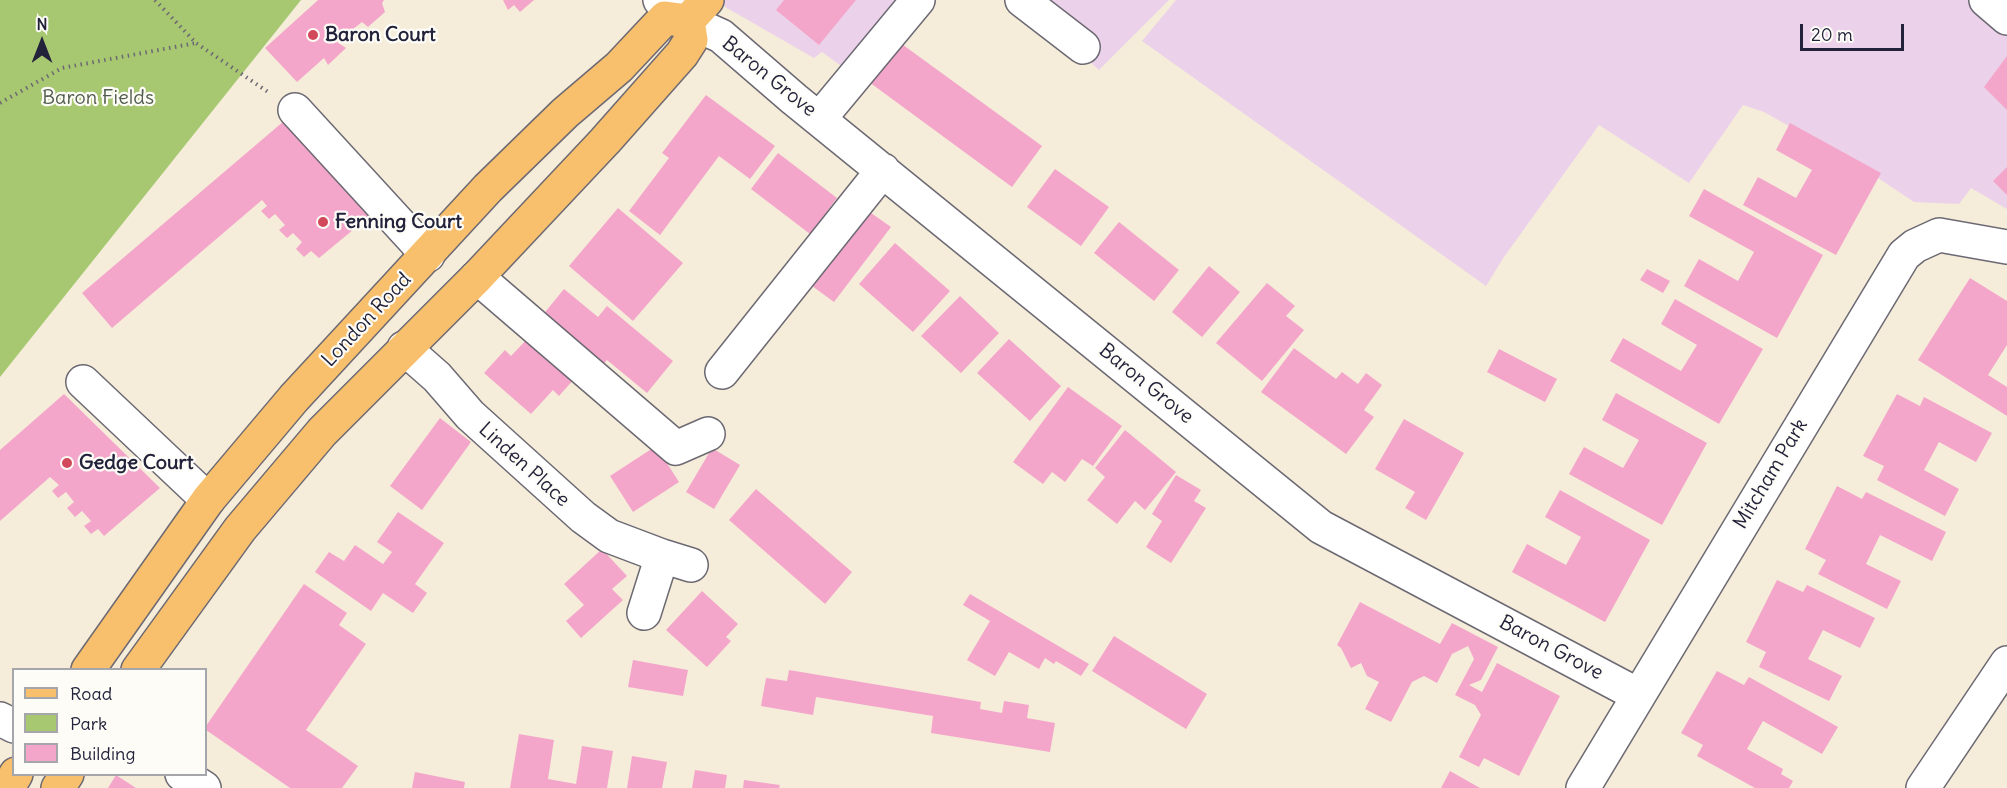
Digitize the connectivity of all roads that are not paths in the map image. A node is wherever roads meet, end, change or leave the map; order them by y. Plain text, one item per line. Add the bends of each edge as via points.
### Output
1 (660, 0) edge
2 (918, 0) edge
3 (1022, 0) edge
4 (1986, 0) edge
5 (697, 11) edge
6 (2007, 18) edge
7 (1083, 47) dead end
8 (295, 110) road end
9 (820, 118) junction
10 (883, 170) junction
11 (2007, 247) edge
12 (428, 255) junction
13 (477, 277) junction
14 (404, 348) junction
15 (722, 372) dead end
16 (83, 382) dead end
17 (708, 434) dead end
18 (208, 500) junction
19 (644, 613) dead end
20 (2007, 663) edge
21 (89, 668) edge
22 (139, 668) edge
23 (1638, 694) junction
24 (185, 776) edge
25 (204, 788) edge
26 (1583, 788) edge
27 (1923, 788) edge

1 - 5 street, Baron Grove
2 - 9 street
3 - 7 street
4 - 6 street
5 - 9 street, Baron Grove via 721,36
5 - 12 main road, London Road via 664,18 619,67 488,188
5 - 13 main road via 691,40 682,54
8 - 12 street
9 - 10 street, Baron Grove
10 - 15 street
10 - 23 street, Baron Grove via 1321,527
11 - 23 street, Mitcham Park via 1939,236 1904,255
12 - 18 main road, London Road via 294,398
13 - 14 main road
13 - 17 street via 676,448
14 - 19 street, Linden Place via 437,377 470,415 583,517 609,536 676,561
14 - 22 main road via 322,432 240,529
16 - 18 street
18 - 21 main road, London Road
20 - 27 street
23 - 26 street, Mitcham Park
24 - 25 street

